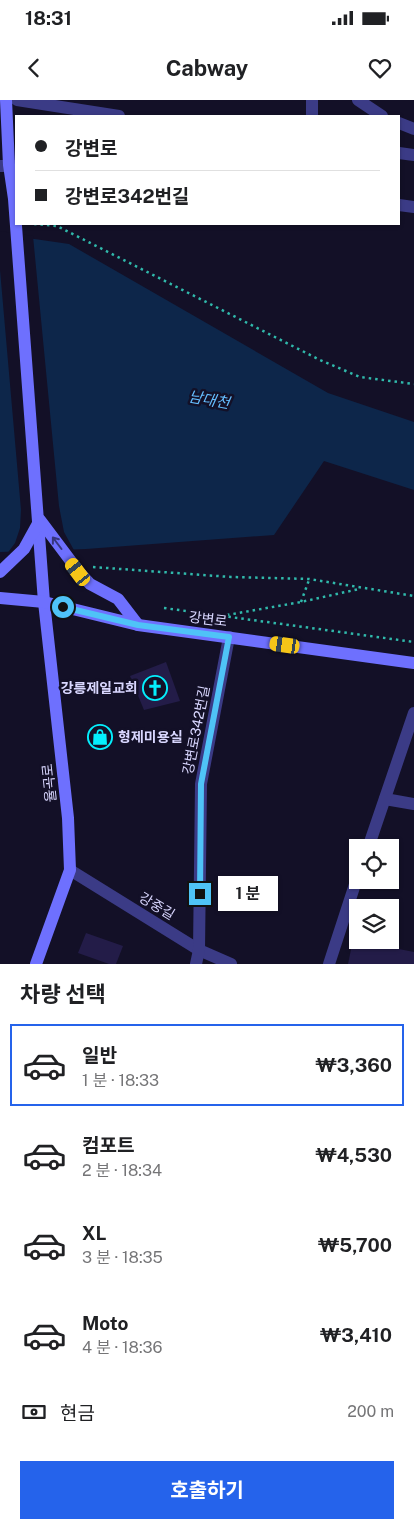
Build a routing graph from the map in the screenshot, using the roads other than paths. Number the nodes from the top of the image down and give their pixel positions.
1 (6, 100) edge
2 (17, 100) edge
3 (312, 100) edge
4 (358, 100) edge
5 (113, 115) edge
6 (312, 115) edge
7 (380, 115) edge
8 (400, 123) edge
9 (414, 129) edge
10 (400, 153) edge
11 (414, 155) edge
12 (8, 166) edge
13 (400, 205) edge
14 (414, 207) edge
15 (15, 211) edge
16 (16, 225) edge
17 (40, 520) junction
18 (0, 572) edge
19 (0, 598) edge
20 (44, 598) junction
21 (138, 625) junction
22 (229, 637) junction
23 (414, 663) edge
24 (414, 713) edge
25 (385, 799) junction
26 (414, 804) edge
27 (371, 839) edge
28 (70, 870) junction
29 (353, 889) edge
30 (199, 950) junction
31 (36, 964) edge
32 (196, 964) edge
33 (231, 964) edge
34 (329, 964) edge

1 - 12 street
2 - 5 street
3 - 6 street
4 - 7 street
8 - 9 street
10 - 11 street
12 - 15 street, 율곡로
13 - 14 street
16 - 17 street, 율곡로
17 - 18 street
17 - 20 street, 율곡로
21 -> 17 street
19 - 20 street, 강변로
20 - 21 street, 강변로
20 - 28 street, 율곡로
21 - 22 street, 강변로
22 - 23 street, 강변로
22 - 30 street, 강변로342번길
24 - 25 street
25 - 26 street
25 - 27 street
28 - 30 street, 강중길
28 - 31 street, 율곡로
29 - 34 street
30 - 32 street, 강변로342번길
30 - 33 street, 강중길

